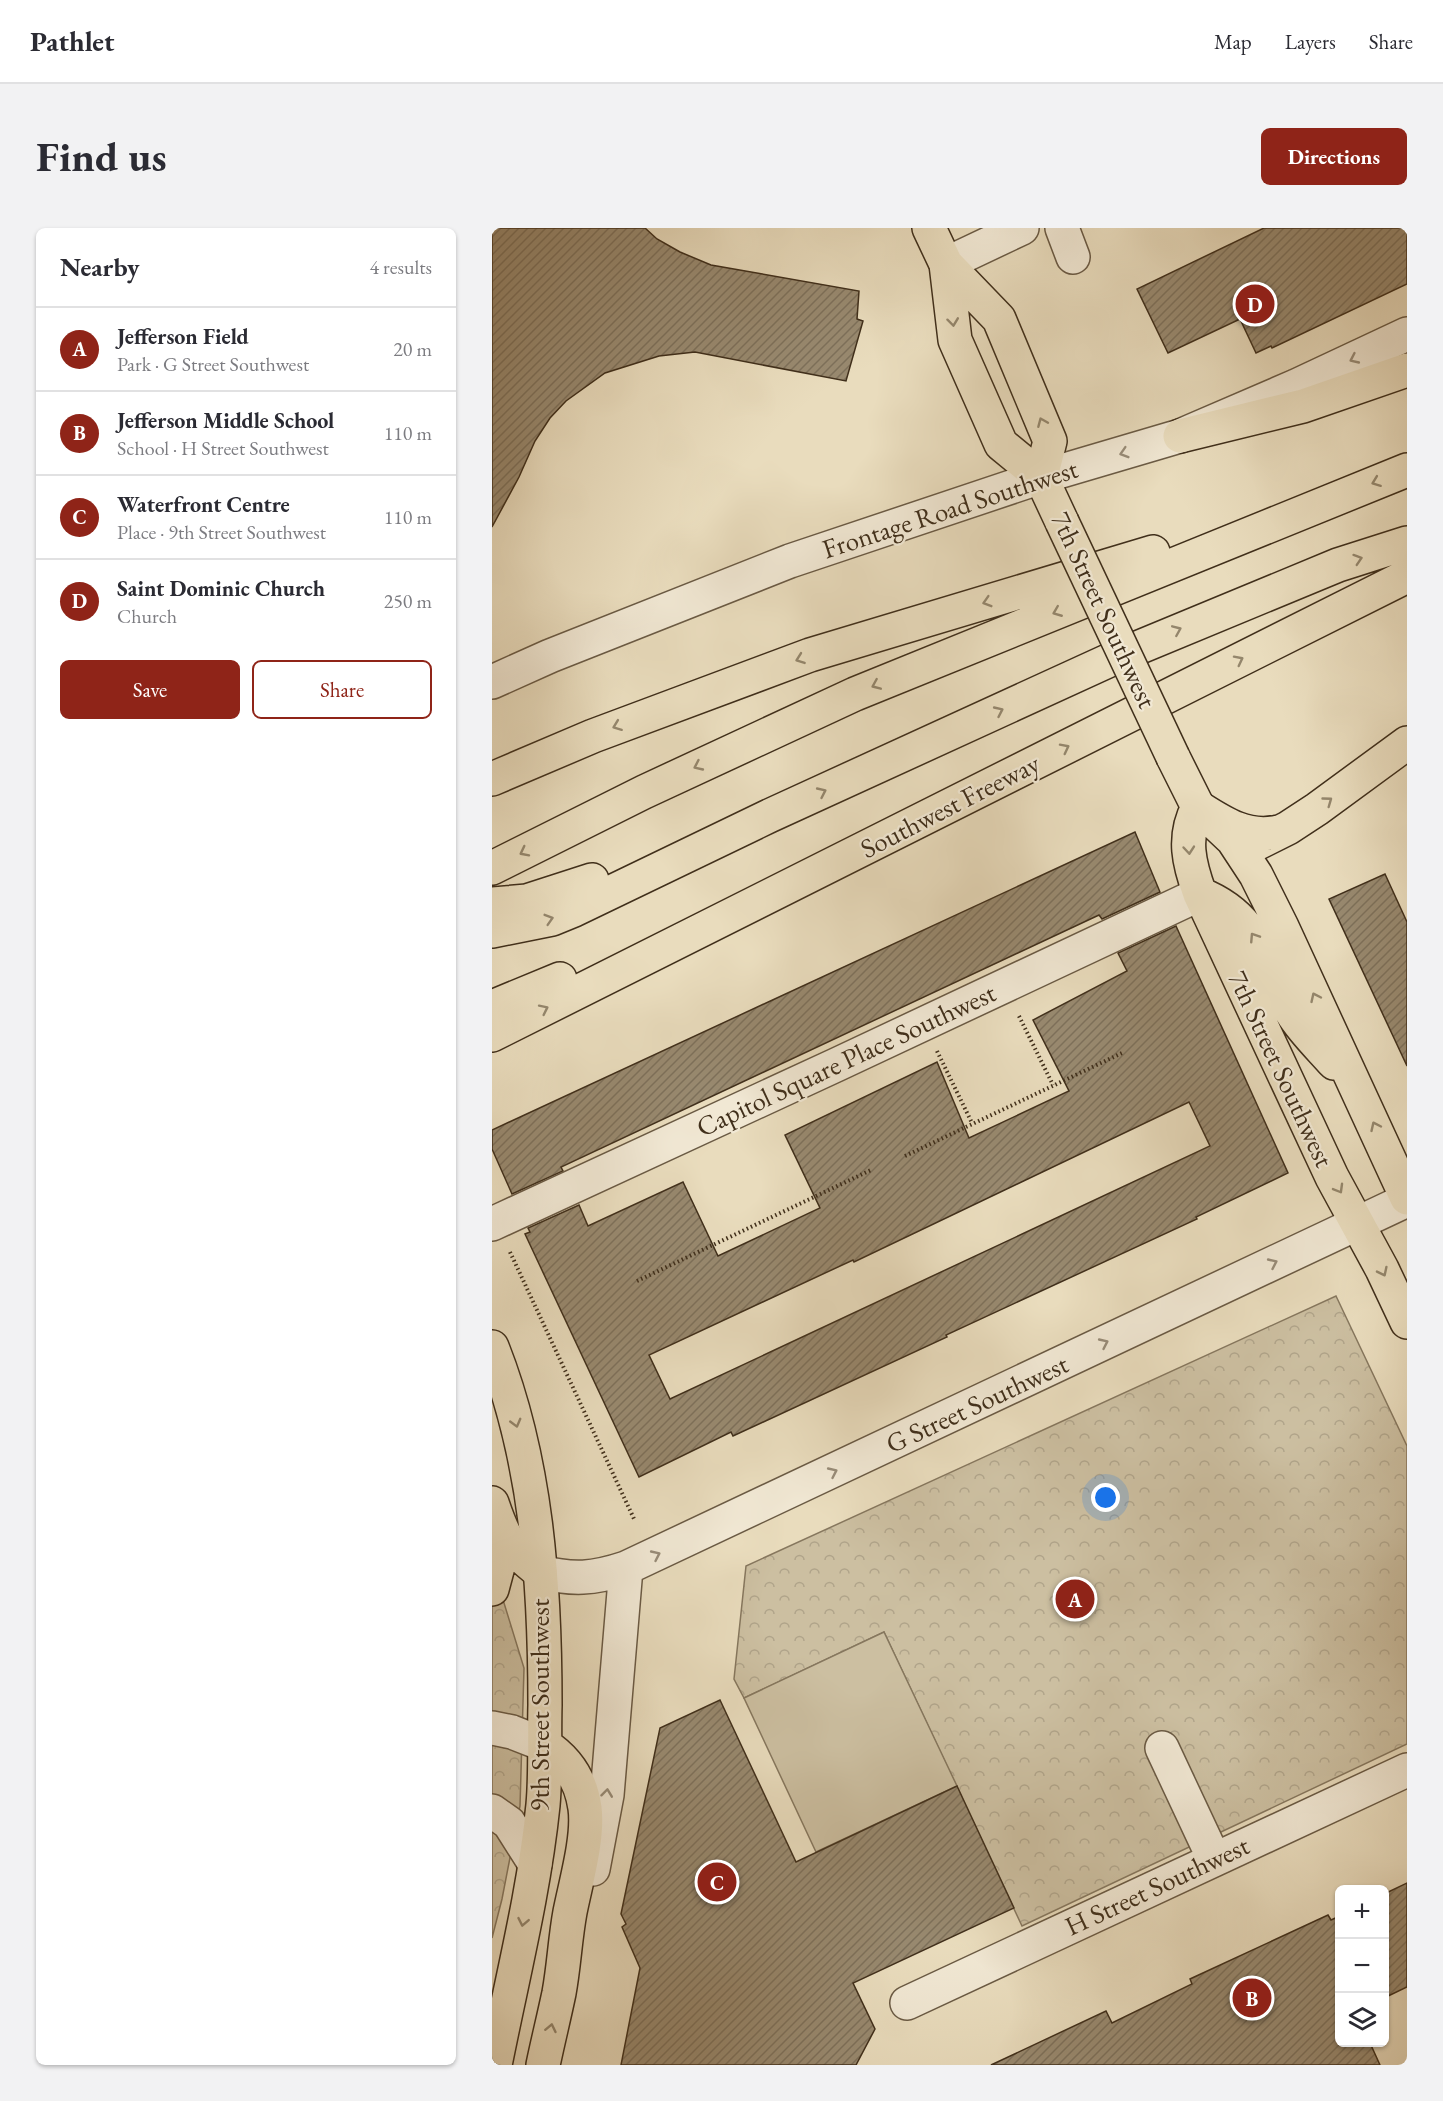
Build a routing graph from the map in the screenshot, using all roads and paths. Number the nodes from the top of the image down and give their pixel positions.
1 (929, 228) edge
2 (1022, 228) edge
3 (946, 264) junction
4 (1407, 334) edge
5 (1407, 370) edge
6 (1180, 436) junction
7 (1407, 470) edge
8 (1041, 477) junction
9 (1344, 495) junction
10 (1407, 543) edge
11 (1407, 576) edge
12 (492, 682) edge
13 (1407, 743) edge
14 (492, 779) edge
15 (1198, 807) junction
16 (1278, 832) junction
17 (1242, 851) junction
18 (492, 868) edge
19 (825, 869) junction
20 (1200, 894) junction
21 (496, 913) edge
22 (492, 1007) edge
23 (1018, 1013) dead end
24 (492, 1035) edge
25 (937, 1050) dead end
26 (1122, 1053) dead end
27 (1053, 1085) junction
28 (1357, 1089) junction
29 (972, 1123) junction
30 (905, 1156) dead end
31 (871, 1170) dead end
32 (1407, 1199) edge
33 (1358, 1223) junction
34 (500, 1236) edge
35 (637, 1281) dead end
36 (1407, 1322) edge
37 (492, 1347) edge
38 (497, 1517) edge
39 (635, 1521) dead end
40 (626, 1568) junction
41 (540, 1572) junction
42 (492, 1589) edge
43 (492, 1728) edge
44 (545, 1744) junction
45 (1162, 1748) dead end
46 (1407, 1770) edge
47 (492, 1811) edge
48 (1214, 1859) junction
49 (535, 1864) junction
50 (559, 1992) junction
51 (907, 2003) dead end
52 (495, 2065) edge
53 (543, 2065) edge

1 - 3 main road, 7th Street Southwest
2 - 3 street
3 -> 8 main road, 7th Street Southwest
8 -> 3 main road, 7th Street Southwest
4 -> 6 street, Frontage Road Southwest
5 - 6 main road
6 -> 8 street, Frontage Road Southwest
7 -> 9 main road
8 - 12 street, Frontage Road Southwest
8 - 15 main road, 7th Street Southwest, bridge
9 -> 14 main road
9 -> 18 main road
21 -> 10 main road
19 -> 11 main road, Southwest Freeway
16 -> 13 main road
15 - 16 main road
15 - 17 main road, 7th Street Southwest
15 -> 20 main road, 7th Street Southwest
16 - 17 main road
28 -> 17 main road, 7th Street Southwest
19 - 22 main road
24 -> 19 main road, Southwest Freeway
28 -> 20 main road
20 -> 33 main road, 7th Street Southwest
20 - 34 street, Capitol Square Place Southwest
23 - 27 path
25 - 29 path
26 - 27 path
27 - 29 path
32 -> 28 main road, 7th Street Southwest
29 - 30 path
31 - 35 path
32 - 33 street, G Street Southwest
33 -> 36 main road, 7th Street Southwest
40 -> 33 street, G Street Southwest
34 - 39 path
37 -> 41 main road, 9th Street Southwest
38 - 41 main road
38 - 42 main road
40 - 41 street, G Street Southwest
50 -> 40 street
41 - 44 main road, 9th Street Southwest
43 - 44 street
44 - 49 main road, 9th Street Southwest
44 - 50 main road
45 - 48 street
46 - 48 street, H Street Southwest
47 - 49 street
48 - 51 street, H Street Southwest
49 -> 52 main road, 9th Street Southwest
53 -> 50 main road

